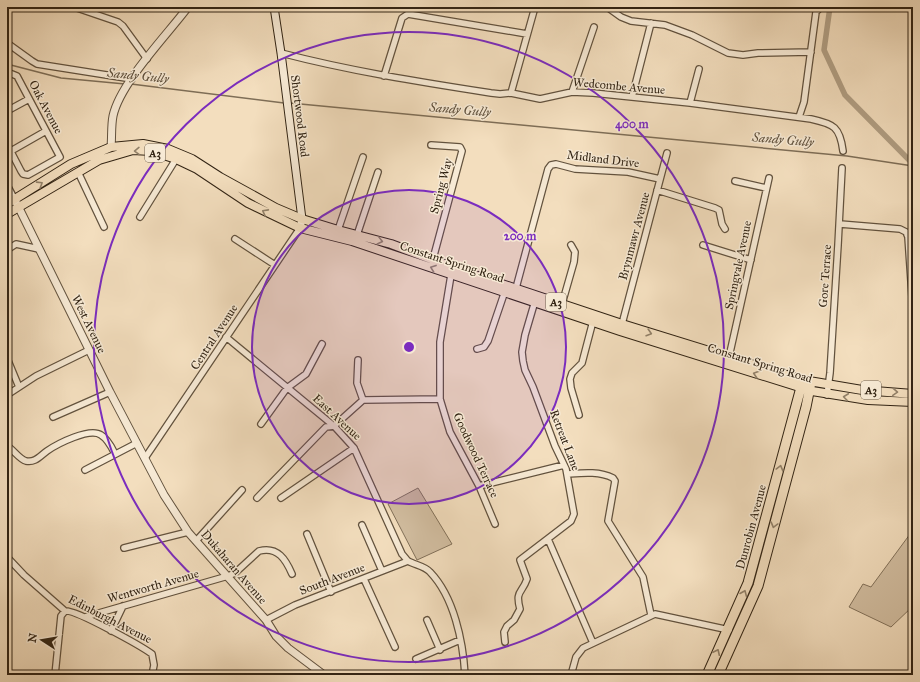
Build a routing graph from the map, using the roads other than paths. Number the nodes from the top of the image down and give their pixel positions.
1 (74, 7) edge
2 (188, 7) edge
3 (274, 7) edge
4 (535, 7) edge
5 (607, 7) edge
6 (821, 7) edge
7 (651, 23) junction
8 (594, 27) dead end
9 (527, 34) junction
10 (7, 43) edge
11 (811, 52) junction
12 (281, 53) junction
13 (147, 59) junction
14 (699, 69) dead end
15 (7, 72) edge
16 (384, 76) junction
17 (131, 80) junction
18 (572, 92) junction
19 (511, 93) junction
20 (632, 97) junction
21 (29, 99) junction
22 (690, 103) junction
23 (7, 111) edge
24 (798, 117) junction
25 (46, 131) junction
26 (7, 145) edge
27 (431, 145) dead end
28 (111, 146) junction
29 (10, 151) junction
30 (843, 151) dead end
31 (667, 153) dead end
32 (363, 156) dead end
33 (176, 159) junction
34 (842, 168) dead end
35 (78, 172) junction
36 (378, 172) dead end
37 (769, 178) dead end
38 (660, 179) junction
39 (735, 181) dead end
40 (7, 185) edge
41 (766, 188) junction
42 (657, 190) junction
43 (15, 200) junction
44 (7, 204) edge
45 (19, 208) junction
46 (7, 214) edge
47 (140, 218) dead end
48 (302, 219) junction
49 (840, 224) junction
50 (104, 227) dead end
51 (300, 228) junction
52 (725, 229) dead end
53 (338, 230) junction
54 (357, 235) junction
55 (235, 239) dead end
56 (571, 245) dead end
57 (703, 245) dead end
58 (39, 249) junction
59 (7, 250) edge
60 (433, 259) junction
61 (751, 260) junction
62 (275, 264) junction
63 (451, 274) junction
64 (912, 282) edge
65 (516, 288) junction
66 (505, 291) junction
67 (535, 301) junction
68 (562, 304) junction
69 (913, 311) edge
70 (593, 321) junction
71 (622, 324) junction
72 (226, 337) junction
73 (322, 344) dead end
74 (478, 349) dead end
75 (89, 350) junction
76 (729, 357) junction
77 (7, 358) edge
78 (358, 360) dead end
79 (806, 385) junction
80 (828, 385) junction
81 (19, 387) junction
82 (287, 388) junction
83 (110, 392) junction
84 (827, 394) junction
85 (913, 394) edge
86 (7, 395) edge
87 (363, 400) junction
88 (440, 400) junction
89 (913, 402) edge
90 (579, 415) dead end
91 (53, 417) dead end
92 (261, 424) dead end
93 (334, 426) junction
94 (137, 443) junction
95 (7, 446) edge
96 (354, 448) junction
97 (116, 454) junction
98 (145, 458) junction
99 (564, 465) junction
100 (85, 470) dead end
101 (567, 474) junction
102 (479, 486) junction
103 (242, 490) dead end
104 (257, 498) dead end
105 (281, 498) dead end
106 (495, 524) dead end
107 (362, 525) dead end
108 (188, 532) junction
109 (307, 534) dead end
110 (548, 538) junction
111 (196, 541) junction
112 (124, 548) dead end
113 (7, 557) edge
114 (408, 560) junction
115 (382, 571) junction
116 (292, 574) dead end
117 (228, 576) junction
118 (364, 579) junction
119 (331, 592) junction
120 (123, 606) junction
121 (65, 610) junction
122 (651, 615) junction
123 (85, 617) junction
124 (266, 620) junction
125 (427, 620) dead end
126 (728, 629) junction
127 (111, 631) junction
128 (736, 634) junction
129 (460, 640) junction
130 (505, 642) dead end
131 (593, 643) junction
132 (395, 647) dead end
133 (440, 650) junction
134 (416, 659) dead end
135 (55, 675) edge
136 (152, 675) edge
137 (324, 675) edge
138 (465, 675) edge
139 (571, 675) edge
140 (707, 675) edge
141 (718, 675) edge

1 - 13 street
2 - 13 street
3 - 12 street, Shortwood Road
4 - 9 street
5 - 7 street
6 - 11 street
7 - 11 street
7 - 20 street
8 - 18 street
9 - 16 street
9 - 19 street
10 - 17 street
11 - 24 street
12 - 16 street, Wedcombe Avenue
12 - 48 street, Shortwood Road
13 - 17 street
14 - 22 street
15 - 21 street, Oak Avenue
16 - 19 street, Wedcombe Avenue
17 - 28 street
18 - 19 street, Wedcombe Avenue
18 - 20 street, Wedcombe Avenue
20 - 22 street, Wedcombe Avenue
21 - 23 street
21 - 25 street, Oak Avenue
22 - 24 street, Wedcombe Avenue
24 - 30 street, Wedcombe Avenue
25 - 29 street
25 - 29 street, Oak Avenue
26 - 29 street
27 - 60 street, Spring Way
43 -> 28 main road, Constant Spring Road / A3
28 - 48 main road, Constant Spring Road / A3
31 - 38 street, Brynmawr Avenue
32 - 53 street
33 -> 35 main road, Constant Spring Road / A3
33 - 47 street
51 -> 33 main road, Constant Spring Road / A3
34 - 49 street, Gore Terrace
35 - 45 main road, Constant Spring Road / A3
35 - 50 street
36 - 54 street
37 - 41 street, Springvale Avenue
38 - 42 street, Brynmawr Avenue
38 - 65 street, Midland Drive
39 - 41 street
40 - 43 street
41 - 61 street, Springvale Avenue
42 - 52 street
42 - 71 street, Brynmawr Avenue
43 - 44 main road, Constant Spring Road / A3
43 - 45 street, West Avenue
45 - 46 main road, Constant Spring Road / A3
45 - 58 street, West Avenue
48 - 51 street, Shortwood Road
48 - 53 main road, Constant Spring Road / A3
49 - 64 street
49 - 80 street, Gore Terrace
51 - 62 street, Central Avenue
63 -> 51 main road, Constant Spring Road / A3
53 - 54 main road, Constant Spring Road / A3
54 -> 60 main road, Constant Spring Road / A3
55 - 62 street
56 - 68 street
57 - 61 street
58 - 59 street
58 - 75 street, West Avenue
60 - 65 main road, Constant Spring Road / A3
61 - 76 street, Springvale Avenue
62 - 72 street, Central Avenue
63 - 66 main road, Constant Spring Road / A3
63 - 88 street, Goodwood Terrace
64 - 69 street
65 - 68 main road, Constant Spring Road / A3
66 - 67 main road, Constant Spring Road / A3
66 - 74 street
67 - 70 main road, Constant Spring Road / A3
67 - 99 street, Retreat Lane
68 - 71 main road, Constant Spring Road / A3
79 -> 70 main road, Constant Spring Road / A3
70 - 90 street
71 -> 76 main road, Constant Spring Road / A3
72 - 82 street, East Avenue
72 - 98 street, Central Avenue
73 - 82 street
75 - 81 street
75 - 83 street, West Avenue
76 - 79 main road, Constant Spring Road / A3
77 - 81 street
78 - 87 street
79 - 80 main road, Constant Spring Road / A3
79 - 84 main road, Constant Spring Road / A3
126 -> 79 highway, Dunrobin Avenue
79 -> 128 highway, Dunrobin Avenue
80 - 84 street, Gore Terrace
80 -> 85 main road, Constant Spring Road / A3
81 - 86 street
82 - 92 street
82 - 93 street, East Avenue
83 - 91 street
83 - 94 street, West Avenue
89 -> 84 main road, Constant Spring Road / A3
87 - 88 street
87 - 93 street
88 - 102 street, Goodwood Terrace
93 - 96 street, East Avenue
93 - 104 street
94 - 97 street
94 - 98 street, West Avenue
95 - 97 street
96 - 105 street
96 - 114 street, East Avenue
97 - 100 street
98 - 108 street, Dukaharan Avenue
99 - 101 street, Retreat Lane
99 - 102 street
101 - 110 street, Retreat Lane
101 - 122 street
102 - 106 street, Goodwood Terrace
103 - 111 street
107 - 115 street
108 - 111 street, Dukaharan Avenue
108 - 112 street
109 - 119 street
110 - 130 street, Retreat Lane
110 - 131 street
111 - 117 street, Dukaharan Avenue
113 - 121 street, Edinburgh Avenue
114 - 115 street, South Avenue
114 - 129 street
115 - 118 street, South Avenue
116 - 117 street, Wentworth Avenue
117 - 120 street, Wentworth Avenue
117 - 124 street, Dukaharan Avenue
118 - 119 street, South Avenue
118 - 132 street
119 - 124 street, South Avenue
120 - 123 street, Wentworth Avenue
120 - 127 street
121 - 123 street, Edinburgh Avenue
121 - 135 street
122 - 126 street
122 - 131 street
123 - 127 street, Edinburgh Avenue
124 - 137 street, Dukaharan Avenue
125 - 133 street
126 - 128 street
140 -> 126 highway, Dunrobin Avenue
127 - 136 street, Edinburgh Avenue
128 - 141 highway, Dunrobin Avenue
129 - 133 street
129 - 138 street
131 - 139 street
133 - 134 street

